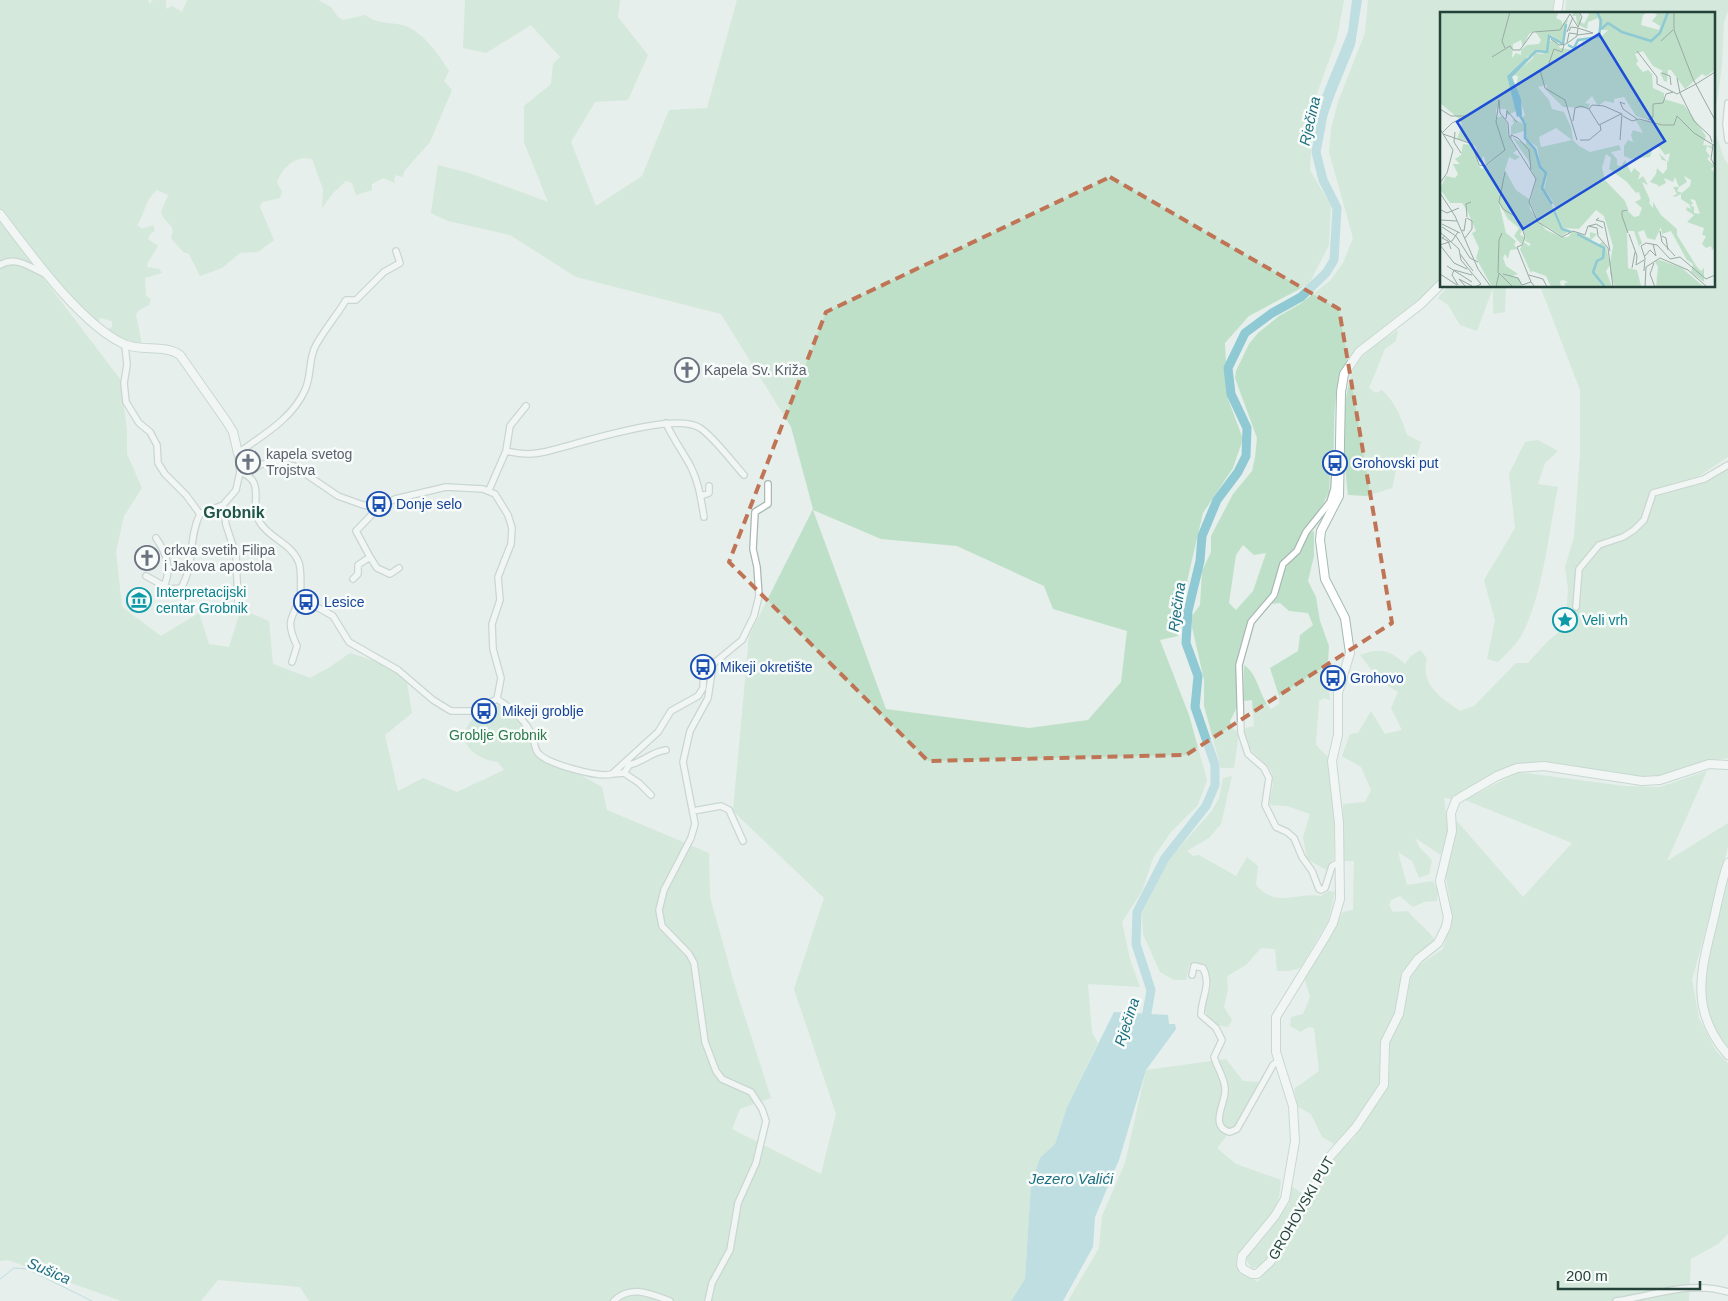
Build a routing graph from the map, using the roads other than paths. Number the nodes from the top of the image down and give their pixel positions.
1 (1728, 103) edge
2 (1728, 140) edge
3 (0, 214) edge
4 (396, 251) dead end
5 (0, 265) edge
6 (49, 276) junction
7 (1440, 285) edge
8 (125, 345) junction
9 (526, 406) dead end
10 (666, 423) junction
11 (506, 451) junction
12 (238, 453) junction
13 (1728, 465) edge
14 (1340, 469) junction
15 (240, 472) junction
16 (248, 475) junction
17 (744, 475) dead end
18 (768, 484) dead end
19 (709, 486) dead end
20 (489, 490) junction
21 (701, 496) junction
22 (223, 505) junction
23 (379, 507) junction
24 (200, 514) junction
25 (704, 517) dead end
26 (156, 538) dead end
27 (370, 557) junction
28 (399, 568) dead end
29 (146, 576) dead end
30 (353, 579) dead end
31 (164, 586) junction
32 (301, 598) junction
33 (238, 603) dead end
34 (1576, 607) dead end
35 (292, 662) dead end
36 (712, 664) junction
37 (497, 700) junction
38 (638, 749) junction
39 (666, 750) dead end
40 (629, 765) junction
41 (1728, 765) edge
42 (624, 773) junction
43 (612, 774) junction
44 (651, 795) dead end
45 (693, 811) junction
46 (743, 841) dead end
47 (1340, 862) junction
48 (1728, 863) edge
49 (1192, 975) dead end
50 (1728, 1055) edge
51 (1278, 1061) junction
52 (1728, 1292) edge
53 (614, 1301) edge
54 (670, 1301) edge
55 (708, 1301) edge
56 (1616, 1301) edge

1 - 2 street
3 - 6 main road
4 - 12 street
5 - 6 street
6 - 8 main road
7 - 14 main road, GROHOVSKI PUT
8 - 12 main road
8 - 24 street
9 - 11 street
10 - 11 street
10 - 17 street
10 - 21 street
11 - 20 street
12 - 15 street
13 - 34 street
14 - 47 main road, GROHOVSKI PUT
14 - 47 street
15 - 16 street
15 - 22 street
16 - 23 street
16 - 32 street
18 - 36 street
19 - 21 street
20 - 23 street
20 - 37 street
21 - 25 street
22 - 24 street
22 - 33 street
23 - 27 street
24 - 31 street
26 - 31 street
27 - 28 street
27 - 30 street
29 - 31 street
32 - 35 street
32 - 37 street
36 - 38 street
36 - 45 street
37 - 43 street
38 - 40 street
38 - 43 street
39 - 40 street
40 - 42 street
41 - 51 main road, GROHOVSKI PUT
42 - 43 street
42 - 44 street
45 - 46 street
45 - 55 street
47 - 51 main road, GROHOVSKI PUT
48 - 50 main road
49 - 51 street
52 - 56 street
53 - 54 street

